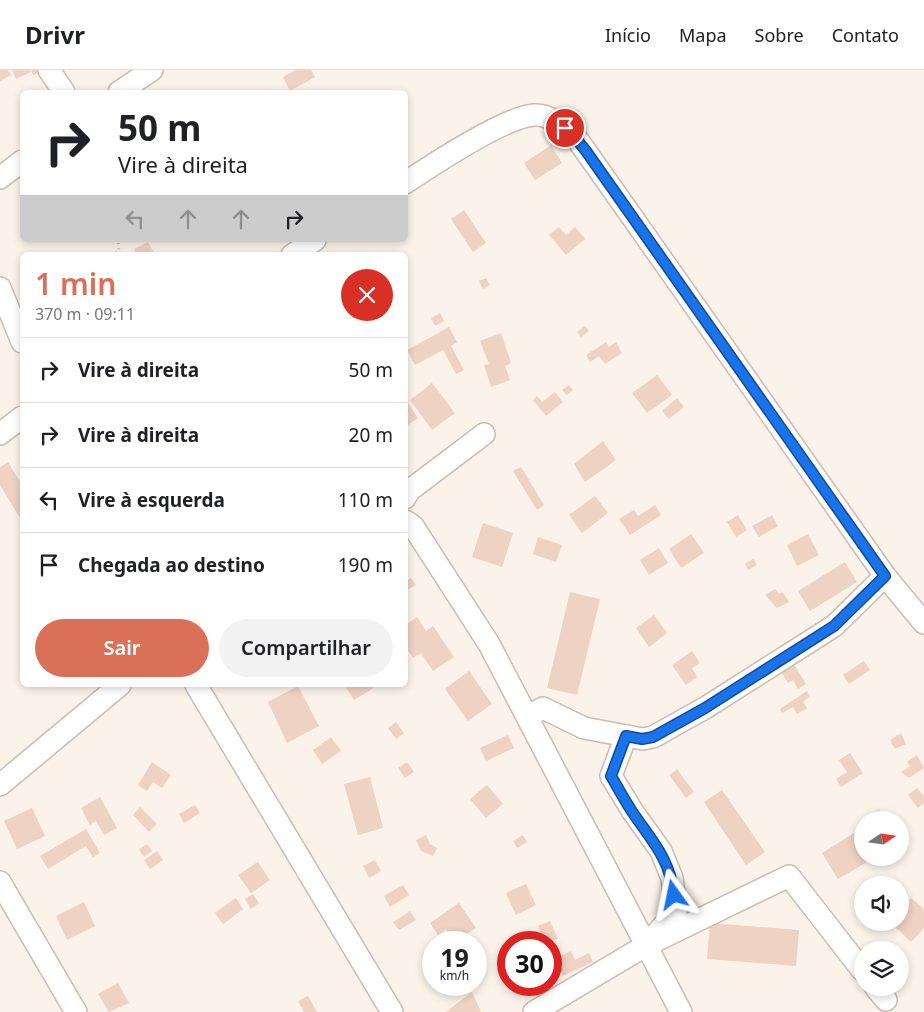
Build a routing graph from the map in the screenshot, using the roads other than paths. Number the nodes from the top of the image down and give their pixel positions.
1 (49, 70) edge
2 (152, 70) edge
3 (63, 90) edge
4 (122, 90) edge
5 (20, 163) edge
6 (0, 178) edge
7 (408, 181) edge
8 (312, 242) edge
9 (297, 252) edge
10 (0, 288) edge
11 (20, 337) edge
12 (20, 418) edge
13 (1, 431) edge
14 (484, 434) dead end
15 (408, 493) edge
16 (408, 523) edge
17 (885, 576) junction
18 (924, 622) edge
19 (118, 687) edge
20 (197, 687) edge
21 (528, 716) junction
22 (626, 736) junction
23 (0, 785) edge
24 (0, 882) edge
25 (645, 946) junction
26 (854, 960) edge
27 (76, 1012) edge
28 (392, 1012) edge
29 (534, 1012) edge
30 (681, 1012) edge

1 - 3 street
2 - 4 street
5 - 6 street
7 - 17 street
8 - 9 street
10 - 11 street
12 - 13 street
14 - 15 street
16 - 21 street
17 - 18 street
17 - 22 street
19 - 23 street
20 - 28 street
21 - 22 street
21 - 25 street
22 - 25 street
24 - 27 street
25 - 26 street
25 - 29 street
25 - 30 street

